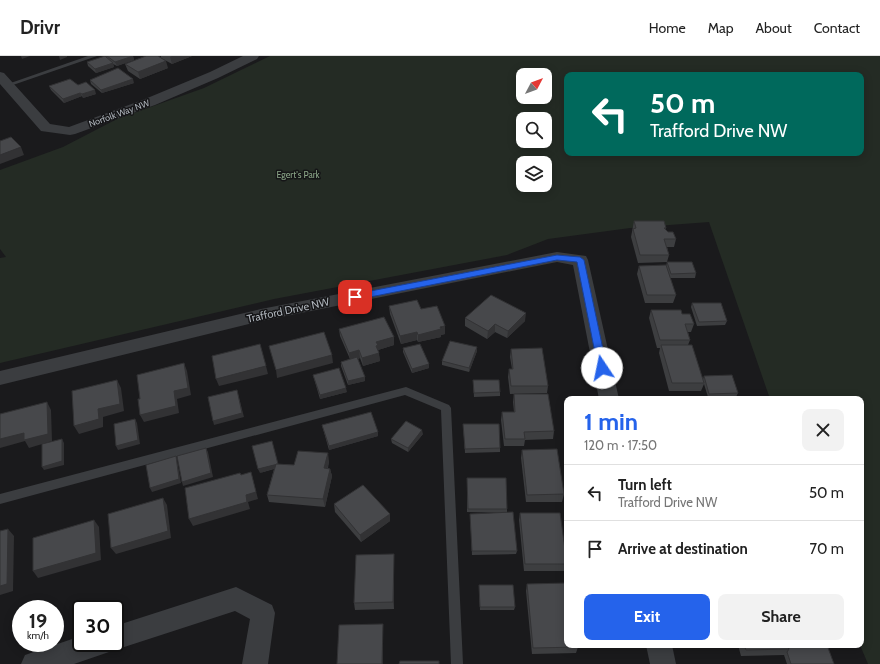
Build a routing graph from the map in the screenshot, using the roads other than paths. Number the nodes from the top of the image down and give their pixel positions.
1 (94, 56) edge
2 (253, 56) edge
3 (4, 81) edge
4 (0, 378) edge
5 (607, 396) edge
6 (0, 499) edge
7 (124, 635) edge
8 (659, 648) edge
9 (72, 652) edge
10 (34, 664) edge
11 (255, 664) edge
12 (457, 664) edge
13 (662, 664) edge

1 - 3 lane
2 - 3 street, Norfolk Way NW
4 - 5 street, Trafford Drive NW
6 - 12 lane
7 - 11 street
8 - 13 street
9 - 10 street

